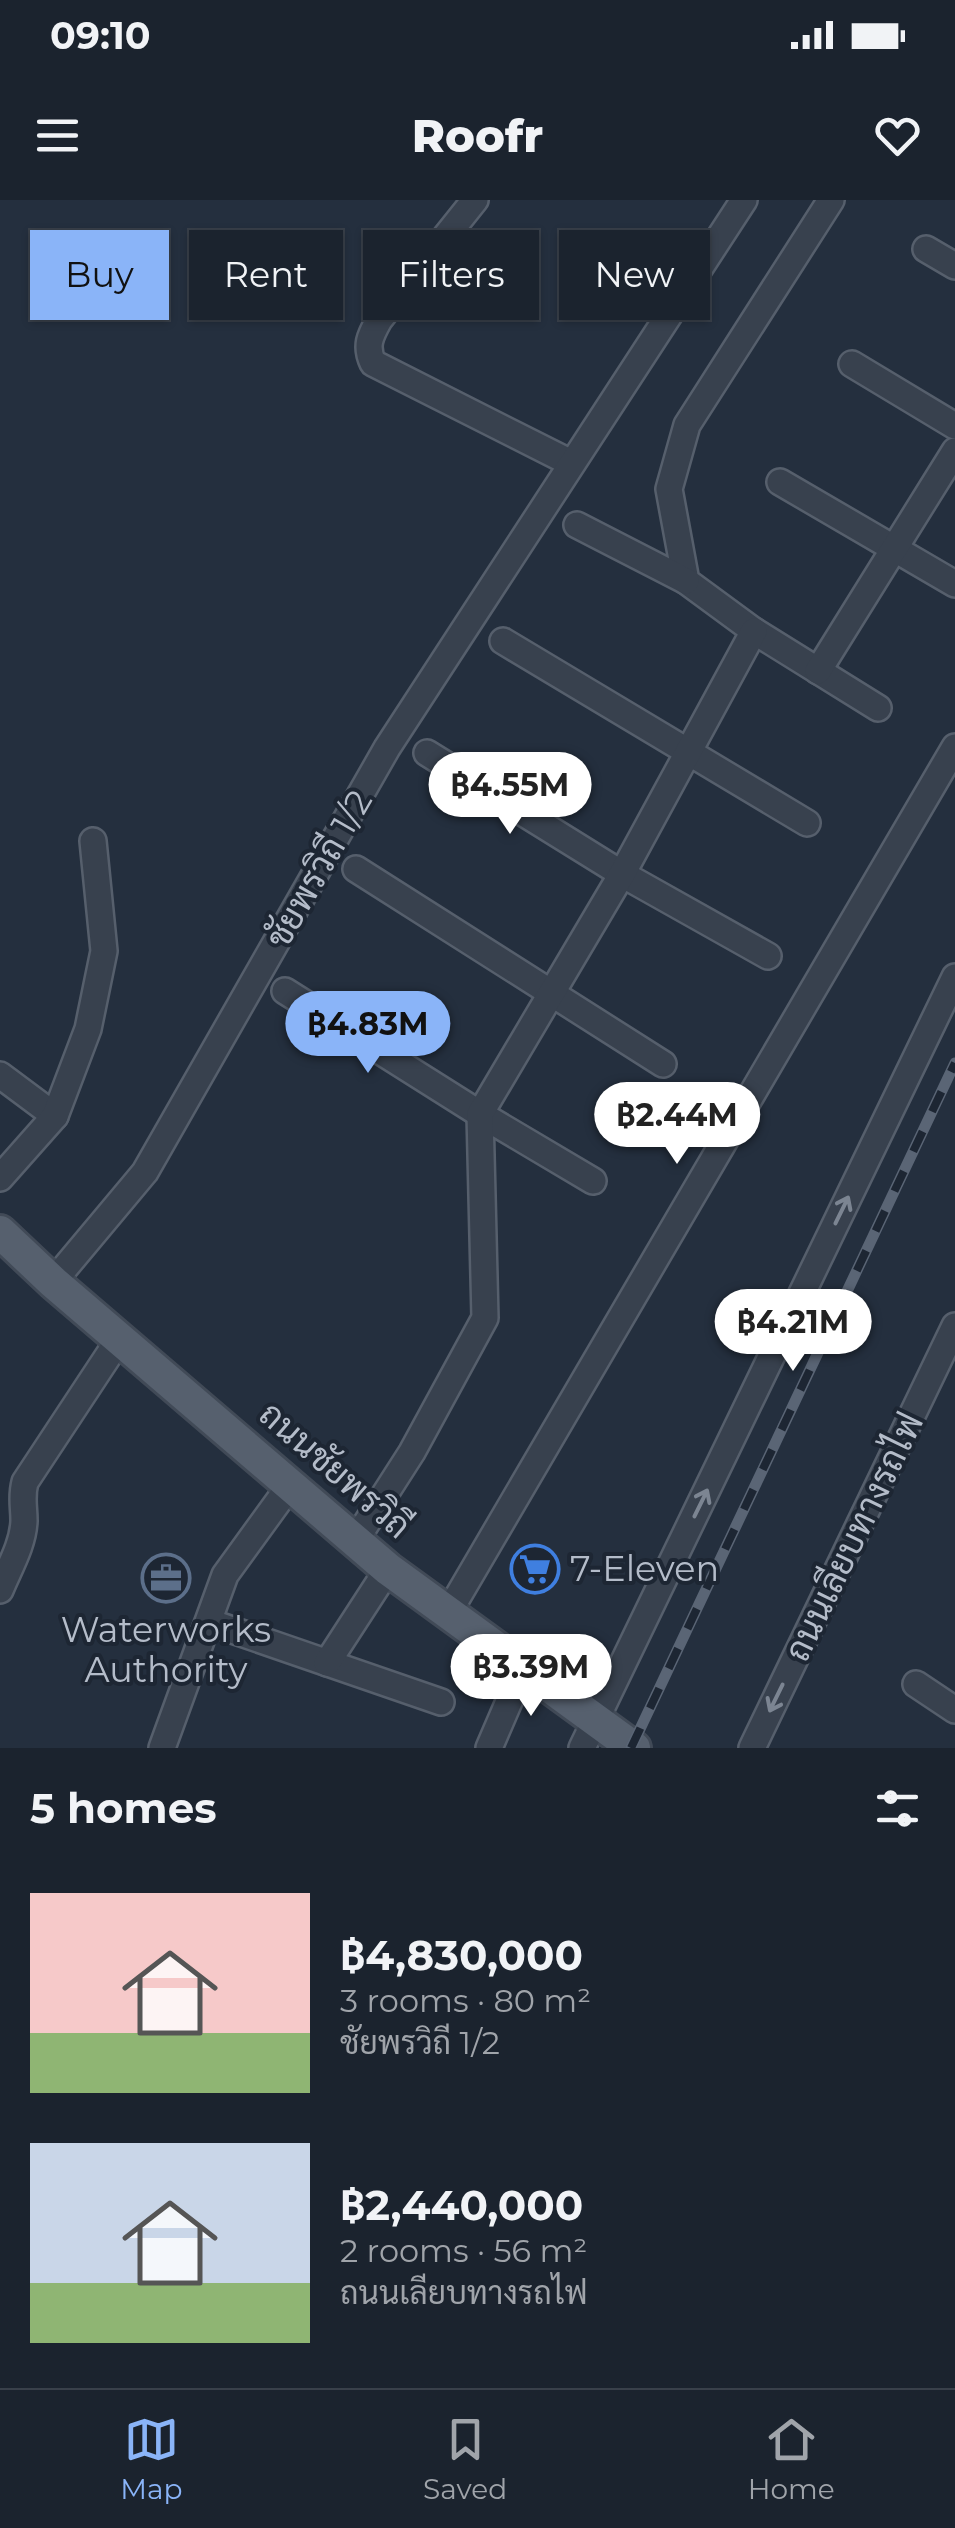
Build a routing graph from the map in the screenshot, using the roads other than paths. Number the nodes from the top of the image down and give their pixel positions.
1 (475, 200) edge
2 (744, 200) edge
3 (831, 200) edge
4 (926, 249) dead end
5 (955, 266) edge
6 (852, 364) dead end
7 (955, 426) edge
8 (955, 451) edge
9 (571, 463) junction
10 (780, 482) dead end
11 (577, 525) dead end
12 (894, 546) junction
13 (686, 582) junction
14 (955, 584) edge
15 (754, 631) junction
16 (504, 642) dead end
17 (818, 671) junction
18 (878, 708) dead end
19 (955, 747) edge
20 (427, 753) dead end
21 (688, 753) junction
22 (807, 823) dead end
23 (93, 841) dead end
24 (356, 869) dead end
25 (622, 874) junction
26 (768, 956) dead end
27 (955, 977) edge
28 (285, 991) dead end
29 (550, 992) junction
30 (663, 1064) dead end
31 (0, 1075) edge
32 (480, 1114) junction
33 (55, 1116) junction
34 (0, 1178) edge
35 (593, 1180) dead end
36 (0, 1232) edge
37 (53, 1282) junction
38 (955, 1326) edge
39 (120, 1338) junction
40 (291, 1484) junction
41 (355, 1541) junction
42 (388, 1569) junction
43 (0, 1590) edge
44 (447, 1615) junction
45 (209, 1622) junction
46 (327, 1663) junction
47 (523, 1669) junction
48 (916, 1684) dead end
49 (441, 1702) dead end
50 (955, 1710) edge
51 (589, 1734) edge
52 (162, 1748) edge
53 (489, 1748) edge
54 (634, 1748) edge
55 (752, 1748) edge

1 - 9 street
2 - 9 street, ชัยพรวิถี 1/2
3 - 13 street
4 - 5 street
6 - 7 street
8 - 12 street
9 - 37 street, ชัยพรวิถี 1/2
10 - 12 street
11 - 13 street
12 - 14 street
12 - 17 street
13 - 15 street
15 - 17 street
15 - 21 street
16 - 21 street
17 - 18 street
19 - 44 street
20 - 25 street
21 - 22 street
21 - 25 street
23 - 33 street
24 - 29 street
25 - 26 street
25 - 29 street
51 -> 27 street
28 - 32 street
29 - 30 street
29 - 32 street
31 - 33 street
32 - 35 street
32 - 41 street
33 - 34 street
36 - 37 main road, ถนนชัยพรวิถี
37 - 39 main road, ถนนชัยพรวิถี
38 -> 55 street, ถนนเลียบทางรถไฟ
39 - 40 main road, ถนนชัยพรวิถี
39 - 43 street
40 - 41 main road, ถนนชัยพรวิถี
40 - 45 street
41 - 42 main road, ถนนชัยพรวิถี
42 - 44 main road, ถนนชัยพรวิถี
42 - 46 street
44 - 47 main road, ถนนชัยพรวิถี
45 - 46 street
45 - 52 street
46 - 49 street
47 - 51 main road, ถนนชัยพรวิถี
47 - 53 street
48 - 50 street
51 - 54 main road, ถนนชัยพรวิถี

